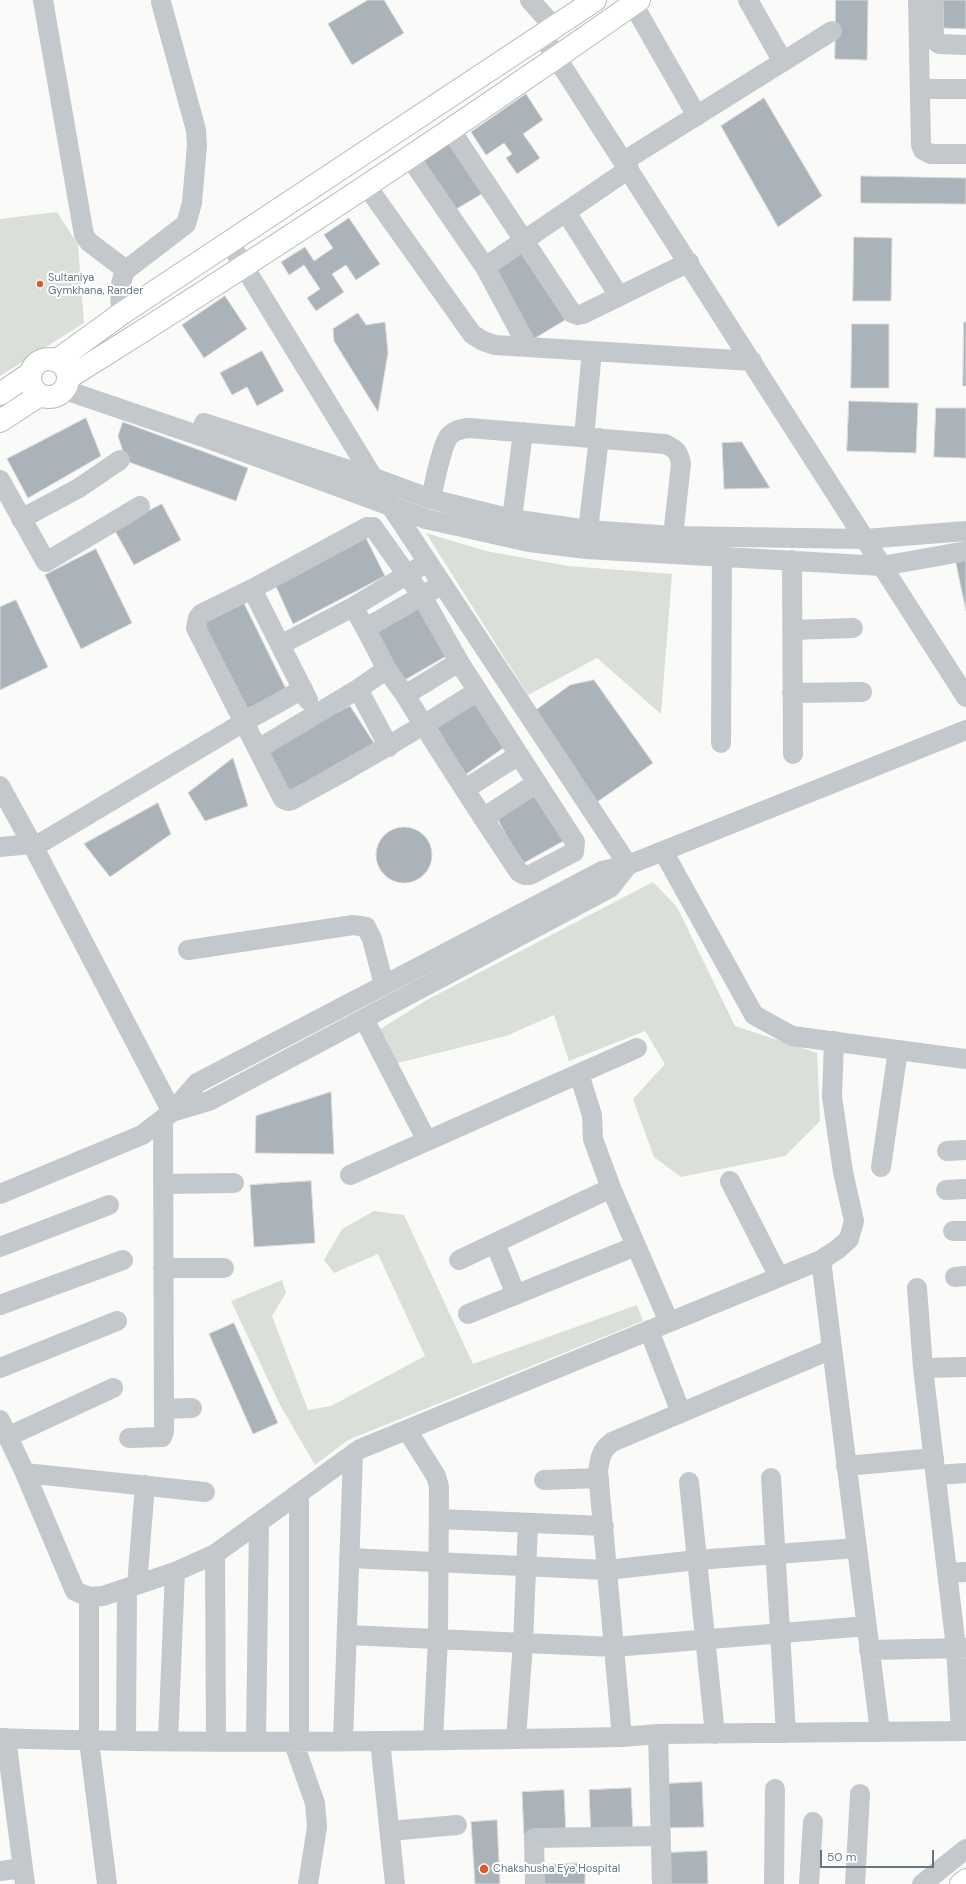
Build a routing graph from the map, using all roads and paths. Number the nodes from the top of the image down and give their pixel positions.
1 (43, 0) edge
2 (530, 0) edge
3 (595, 0) edge
4 (748, 0) edge
5 (918, 0) edge
6 (933, 0) edge
7 (161, 2) dead end
8 (636, 2) edge
9 (548, 31) junction
10 (832, 31) dead end
11 (966, 45) edge
12 (558, 57) junction
13 (783, 62) junction
14 (920, 89) junction
15 (966, 89) edge
16 (697, 116) junction
17 (450, 129) junction
18 (966, 154) edge
19 (409, 156) junction
20 (627, 165) junction
21 (366, 185) junction
22 (566, 212) junction
23 (523, 241) junction
24 (229, 242) junction
25 (689, 262) junction
26 (245, 266) junction
27 (485, 267) junction
28 (126, 270) junction
29 (619, 296) junction
30 (120, 314) junction
31 (528, 347) junction
32 (592, 351) junction
33 (752, 361) junction
34 (31, 373) junction
35 (64, 378) junction
36 (0, 394) edge
37 (40, 395) junction
38 (0, 421) edge
39 (523, 432) junction
40 (591, 438) junction
41 (120, 460) dead end
42 (374, 478) junction
43 (0, 480) edge
44 (431, 499) junction
45 (390, 505) junction
46 (140, 506) dead end
47 (21, 519) junction
48 (512, 519) junction
49 (588, 530) junction
50 (966, 531) edge
51 (673, 536) junction
52 (865, 539) junction
53 (966, 551) edge
54 (722, 556) junction
55 (792, 560) junction
56 (428, 561) junction
57 (882, 566) junction
58 (407, 575) junction
59 (444, 584) junction
60 (252, 589) junction
61 (422, 596) junction
62 (353, 607) junction
63 (366, 628) junction
64 (853, 628) dead end
65 (792, 630) junction
66 (280, 644) junction
67 (459, 662) junction
68 (387, 669) junction
69 (303, 689) junction
70 (358, 689) junction
71 (478, 691) junction
72 (862, 692) dead end
73 (792, 693) junction
74 (405, 695) junction
75 (966, 697) edge
76 (315, 715) junction
77 (244, 722) junction
78 (424, 726) junction
79 (966, 730) edge
80 (721, 743) dead end
81 (389, 747) junction
82 (258, 750) junction
83 (793, 754) dead end
84 (519, 755) junction
85 (537, 783) junction
86 (0, 786) edge
87 (465, 789) junction
88 (483, 818) junction
89 (33, 846) junction
90 (0, 847) edge
91 (663, 851) junction
92 (628, 865) junction
93 (188, 950) dead end
94 (384, 984) junction
95 (364, 1019) junction
96 (834, 1041) junction
97 (637, 1048) dead end
98 (898, 1050) junction
99 (966, 1059) edge
100 (579, 1074) junction
101 (168, 1116) junction
102 (427, 1141) junction
103 (881, 1167) dead end
104 (350, 1175) dead end
105 (730, 1181) dead end
106 (234, 1183) dead end
107 (164, 1184) junction
108 (612, 1188) junction
109 (966, 1189) edge
110 (946, 1190) dead end
111 (0, 1194) edge
112 (109, 1205) dead end
113 (495, 1243) junction
114 (636, 1246) junction
115 (0, 1248) edge
116 (123, 1260) dead end
117 (459, 1260) dead end
118 (820, 1260) junction
119 (162, 1268) junction
120 (224, 1268) dead end
121 (779, 1277) junction
122 (917, 1288) dead end
123 (516, 1295) junction
124 (0, 1305) edge
125 (468, 1314) dead end
126 (117, 1321) dead end
127 (669, 1322) junction
128 (649, 1330) junction
129 (832, 1349) junction
130 (966, 1367) edge
131 (0, 1368) edge
132 (923, 1368) junction
133 (113, 1388) dead end
134 (192, 1408) dead end
135 (164, 1409) junction
136 (681, 1413) junction
137 (4, 1428) edge
138 (406, 1430) junction
139 (129, 1438) dead end
140 (353, 1454) junction
141 (846, 1466) junction
142 (935, 1466) junction
143 (26, 1473) junction
144 (966, 1473) edge
145 (599, 1478) junction
146 (771, 1478) dead end
147 (544, 1480) dead end
148 (690, 1482) dead end
149 (145, 1485) junction
150 (205, 1492) dead end
151 (299, 1493) junction
152 (439, 1519) junction
153 (259, 1522) junction
154 (528, 1523) junction
155 (604, 1526) junction
156 (857, 1548) junction
157 (215, 1554) junction
158 (776, 1555) junction
159 (349, 1558) junction
160 (697, 1560) junction
161 (439, 1562) junction
162 (526, 1566) junction
163 (607, 1570) junction
164 (175, 1572) junction
165 (957, 1572) edge
166 (132, 1586) junction
167 (89, 1597) junction
168 (866, 1626) junction
169 (780, 1633) junction
170 (347, 1634) junction
171 (705, 1638) junction
172 (438, 1639) junction
173 (523, 1642) junction
174 (614, 1647) junction
175 (961, 1648) edge
176 (869, 1650) junction
177 (963, 1731) edge
178 (880, 1732) junction
179 (786, 1733) junction
180 (658, 1734) junction
181 (714, 1734) junction
182 (622, 1737) junction
183 (3, 1738) edge
184 (516, 1739) junction
185 (89, 1740) junction
186 (433, 1740) junction
187 (126, 1741) junction
188 (168, 1741) junction
189 (216, 1741) junction
190 (256, 1741) junction
191 (296, 1741) junction
192 (343, 1741) junction
193 (380, 1741) junction
194 (775, 1789) dead end
195 (6, 1793) edge
196 (860, 1794) dead end
197 (813, 1822) dead end
198 (457, 1825) dead end
199 (9, 1830) edge
200 (390, 1831) junction
201 (660, 1836) junction
202 (966, 1849) edge
203 (0, 1871) edge
204 (24, 1876) edge
205 (107, 1884) edge
206 (308, 1884) edge
207 (396, 1884) edge
208 (535, 1884) edge
209 (662, 1884) edge
210 (774, 1884) edge
211 (809, 1884) edge
212 (855, 1884) edge
213 (922, 1884) edge

1 - 28 street
2 - 9 street
3 - 9 main road
4 - 13 street
5 - 14 street
6 - 11 street
7 - 28 street
8 - 12 main road
8 - 16 street
9 - 12 street
9 - 24 main road
10 - 13 street
12 - 17 main road
12 - 20 street
13 - 16 street
14 - 15 street
14 - 18 street
16 - 20 street
17 - 19 main road
17 - 23 street
19 - 21 main road
19 - 27 street
20 - 22 street
20 - 25 street
21 - 26 main road
21 - 31 street
22 - 23 street
22 - 29 street
23 - 27 street
23 - 29 street
24 - 26 street
24 - 30 main road
25 - 29 street
25 - 33 street
26 - 35 main road
26 - 42 street
27 - 31 street
28 - 30 street
30 - 35 main road
31 - 32 street
32 - 33 street
32 - 40 street
33 - 52 street
34 - 35 main road
34 - 36 main road
34 - 37 main road
35 - 37 main road
35 - 42 street
35 - 45 street
37 - 38 main road
39 - 40 street
39 - 44 street
39 - 48 street
40 - 49 street
40 - 51 street
41 - 47 street
42 - 44 street
42 - 45 street
43 - 47 street
44 - 48 street
45 - 54 street
45 - 56 street
46 - 47 street
48 - 49 street
49 - 51 street
50 - 52 street
51 - 52 street
52 - 57 street
53 - 57 street
54 - 55 street
54 - 80 street
55 - 57 street
55 - 65 street
56 - 58 street
56 - 59 street
57 - 75 street
58 - 60 street
58 - 61 street
58 - 62 street
59 - 61 street
59 - 92 street
60 - 66 street
60 - 77 street
61 - 63 street
61 - 67 street
62 - 63 street
62 - 66 street
63 - 68 street
64 - 65 street
65 - 73 street
66 - 69 street
67 - 71 street
67 - 74 street
68 - 70 street
68 - 74 street
69 - 76 street
69 - 77 street
70 - 76 street
70 - 81 street
71 - 78 street
71 - 84 street
72 - 73 street
73 - 83 street
74 - 78 street
76 - 82 street
77 - 82 street
77 - 89 street
78 - 81 street
78 - 87 street
79 - 91 street
81 - 82 street
84 - 85 street
84 - 87 street
85 - 88 street
85 - 88 street
86 - 89 street
87 - 88 street
89 - 90 street
89 - 101 street
91 - 92 street
91 - 96 street
92 - 94 street
92 - 95 street
93 - 94 street
94 - 101 street
95 - 101 street
95 - 102 street
96 - 98 street
96 - 118 street
97 - 100 street
98 - 99 street
98 - 103 street
100 - 102 street
100 - 108 street
101 - 107 street
101 - 111 street
102 - 104 street
105 - 121 street
106 - 107 street
107 - 119 street
108 - 113 street
108 - 114 street
109 - 110 street
112 - 115 street
113 - 117 street
113 - 123 street
114 - 123 street
114 - 127 street
116 - 124 street
118 - 121 street
118 - 129 street
119 - 120 street
119 - 135 street
121 - 127 street
122 - 132 street
123 - 125 street
126 - 131 street
127 - 128 street
128 - 136 street
128 - 138 street
129 - 136 street
129 - 141 street
130 - 132 street
132 - 142 street
133 - 137 street
134 - 135 street
135 - 139 street
136 - 145 street
137 - 143 street
138 - 140 street
138 - 152 street
140 - 151 street
140 - 159 street
141 - 142 street
141 - 156 street
142 - 144 street
142 - 165 street
143 - 149 street
143 - 167 street
145 - 147 street
145 - 155 street
146 - 158 street
148 - 160 street
149 - 150 street
149 - 166 street
151 - 153 street
151 - 191 street
152 - 154 street
152 - 161 street
153 - 157 street
153 - 190 street
154 - 155 street
154 - 162 street
155 - 163 street
156 - 158 street
156 - 168 street
157 - 164 street
157 - 189 street
158 - 160 street
158 - 169 street
159 - 161 street
159 - 170 street
160 - 163 street
160 - 171 street
161 - 162 street
161 - 172 street
162 - 163 street
162 - 173 street
163 - 174 street
164 - 166 street
164 - 188 street
165 - 175 street
166 - 167 street
166 - 187 street
167 - 185 street
168 - 169 street
168 - 176 street
169 - 171 street
169 - 179 street
170 - 172 street
170 - 192 street
171 - 174 street
171 - 181 street
172 - 173 street
172 - 186 street
173 - 174 street
173 - 184 street
174 - 182 street
175 - 176 street
175 - 177 street
176 - 178 street
177 - 178 street
178 - 179 street
179 - 181 street
180 - 181 street
180 - 182 street
180 - 201 street
182 - 184 street
183 - 185 street
183 - 195 street
184 - 186 street
185 - 187 street
185 - 205 street
186 - 193 street
187 - 188 street
188 - 189 street
189 - 190 street
190 - 191 street
191 - 192 street
191 - 206 street
192 - 193 street
193 - 200 street
194 - 210 street
195 - 199 street
196 - 212 street
197 - 211 street
198 - 200 street
199 - 204 street
200 - 207 street
201 - 208 street
201 - 209 street
202 - 213 street
203 - 204 street

